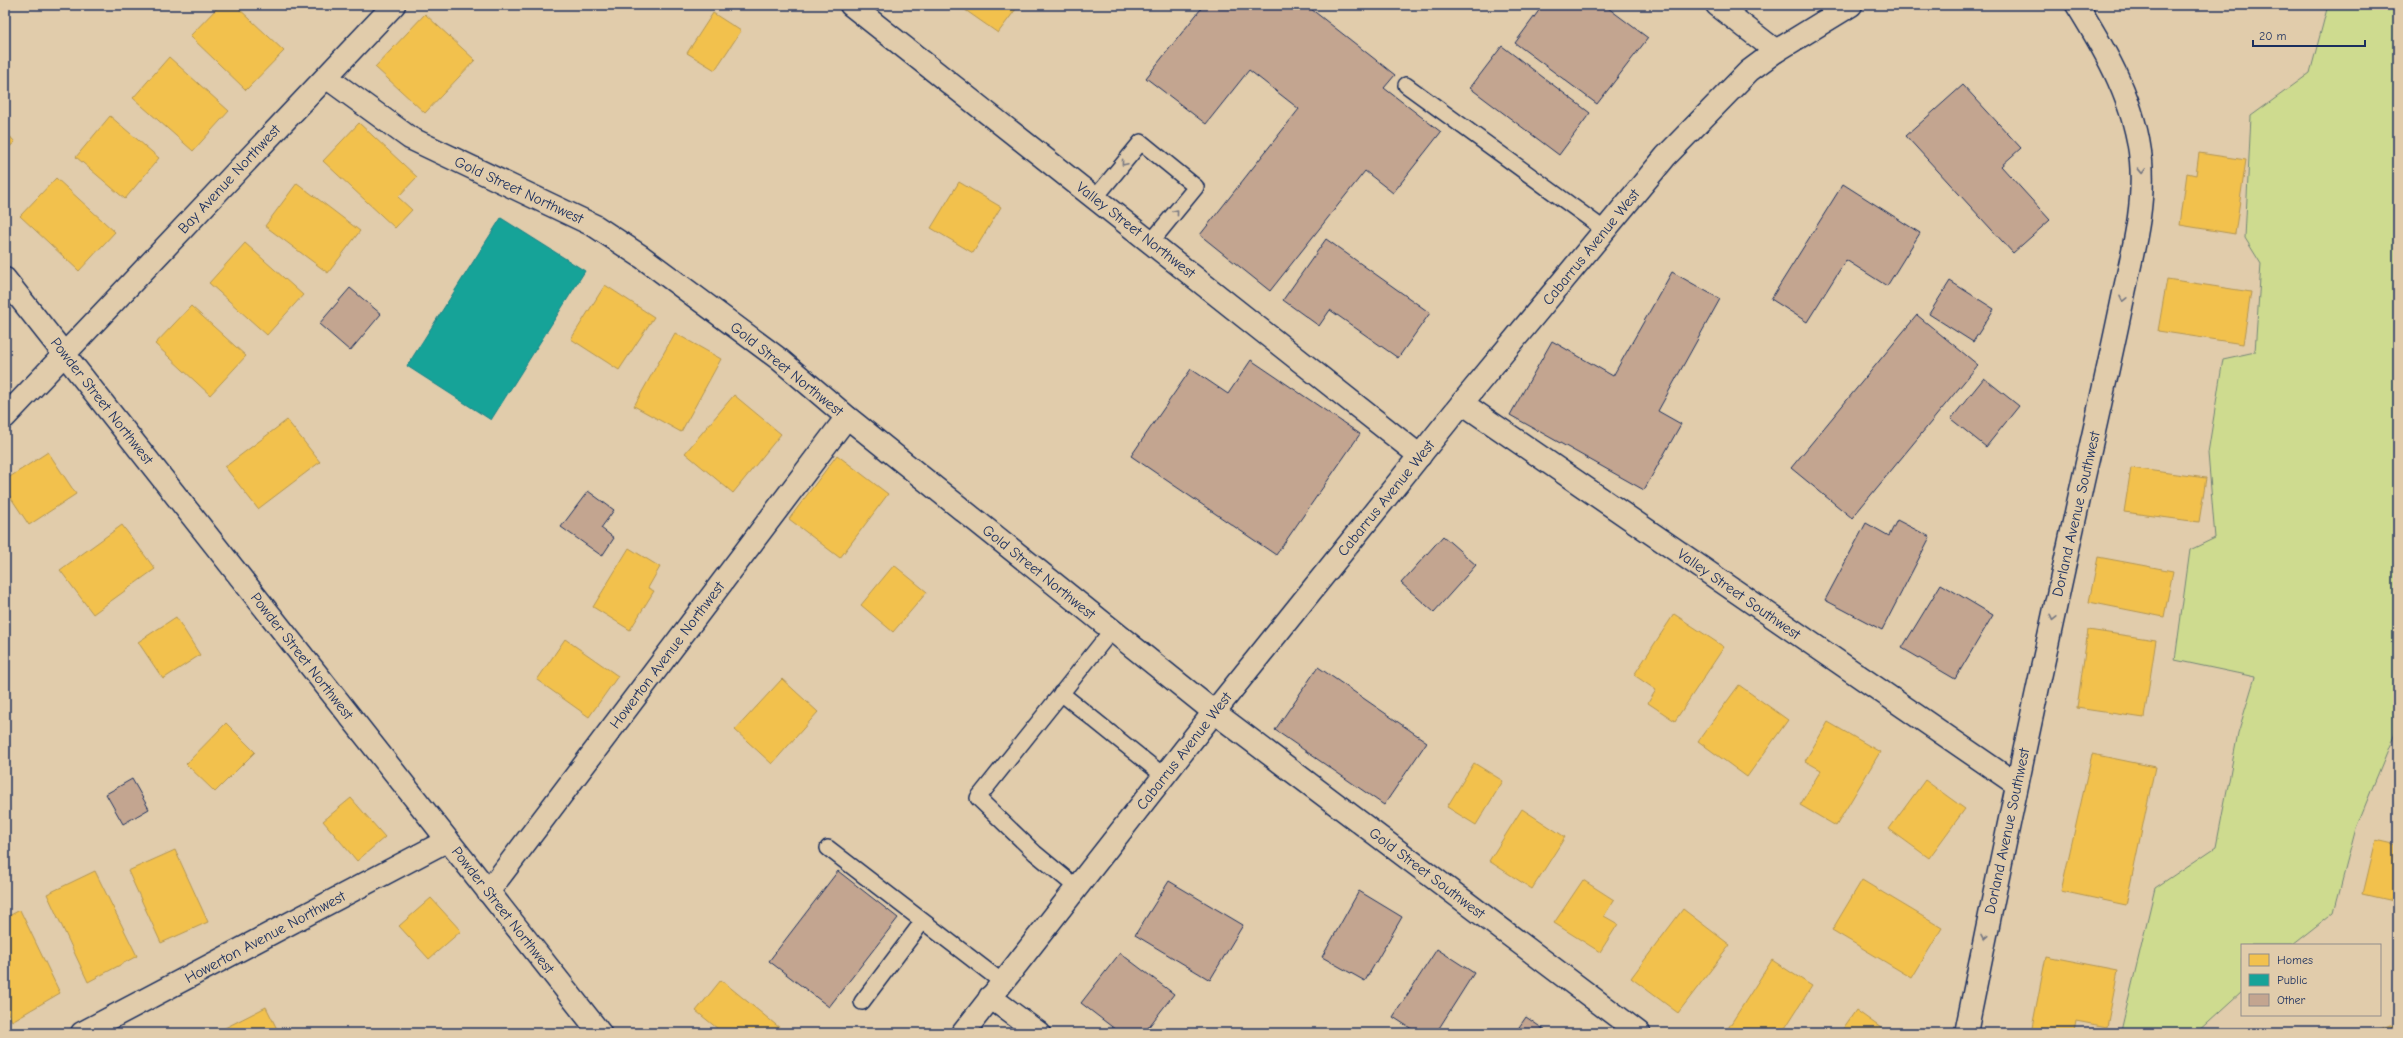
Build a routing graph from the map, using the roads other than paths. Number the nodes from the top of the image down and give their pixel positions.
1 (394, 5) edge
2 (851, 5) edge
3 (1717, 5) edge
4 (1852, 5) edge
5 (2077, 5) edge
6 (1776, 51) junction
7 (326, 77) junction
8 (1406, 85) dead end
9 (1095, 198) junction
10 (1605, 230) junction
11 (1151, 242) junction
12 (5, 279) edge
13 (64, 354) junction
14 (1462, 403) junction
15 (5, 417) edge
16 (847, 418) junction
17 (1420, 456) junction
18 (1112, 630) junction
19 (1061, 693) junction
20 (1214, 712) junction
21 (1164, 776) junction
22 (2016, 784) junction
23 (448, 840) junction
24 (828, 848) dead end
25 (1076, 887) junction
26 (488, 892) junction
27 (923, 921) junction
28 (996, 989) junction
29 (862, 1002) dead end
30 (82, 1033) edge
31 (600, 1033) edge
32 (963, 1033) edge
33 (1038, 1033) edge
34 (1639, 1033) edge
35 (1966, 1033) edge

1 - 7 street, Bay Avenue Northwest
2 - 9 street, Valley Street Northwest
3 - 6 street
4 - 6 street, Cabarrus Avenue West
5 -> 22 street, Dorland Avenue Southwest
6 - 10 street, Cabarrus Avenue West
7 - 13 street, Bay Avenue Northwest
7 - 16 street, Gold Street Northwest
8 - 10 lane
9 - 11 street, Valley Street Northwest
11 -> 9 lane
10 - 14 street, Cabarrus Avenue West
11 - 17 street, Valley Street Northwest
12 - 13 street, Powder Street Northwest
13 - 15 street, Bay Avenue Northwest
13 - 23 street, Powder Street Northwest
14 - 17 street, Cabarrus Avenue West
14 - 22 street, Valley Street Southwest
16 - 18 street, Gold Street Northwest
16 - 26 street, Howerton Avenue Northwest
17 - 20 street, Cabarrus Avenue West
18 - 19 lane
18 - 20 street, Gold Street Northwest
19 - 21 lane
19 - 25 lane
20 - 21 street, Cabarrus Avenue West
20 - 34 street, Gold Street Southwest
21 - 25 street, Cabarrus Avenue West
22 -> 35 street, Dorland Avenue Southwest
23 - 26 street, Powder Street Northwest
23 - 30 street, Howerton Avenue Northwest
24 - 27 lane
25 - 28 street, Cabarrus Avenue West
26 - 31 street, Powder Street Northwest
27 - 28 lane
27 - 29 lane
28 - 32 street, Cabarrus Avenue West
28 - 33 street

